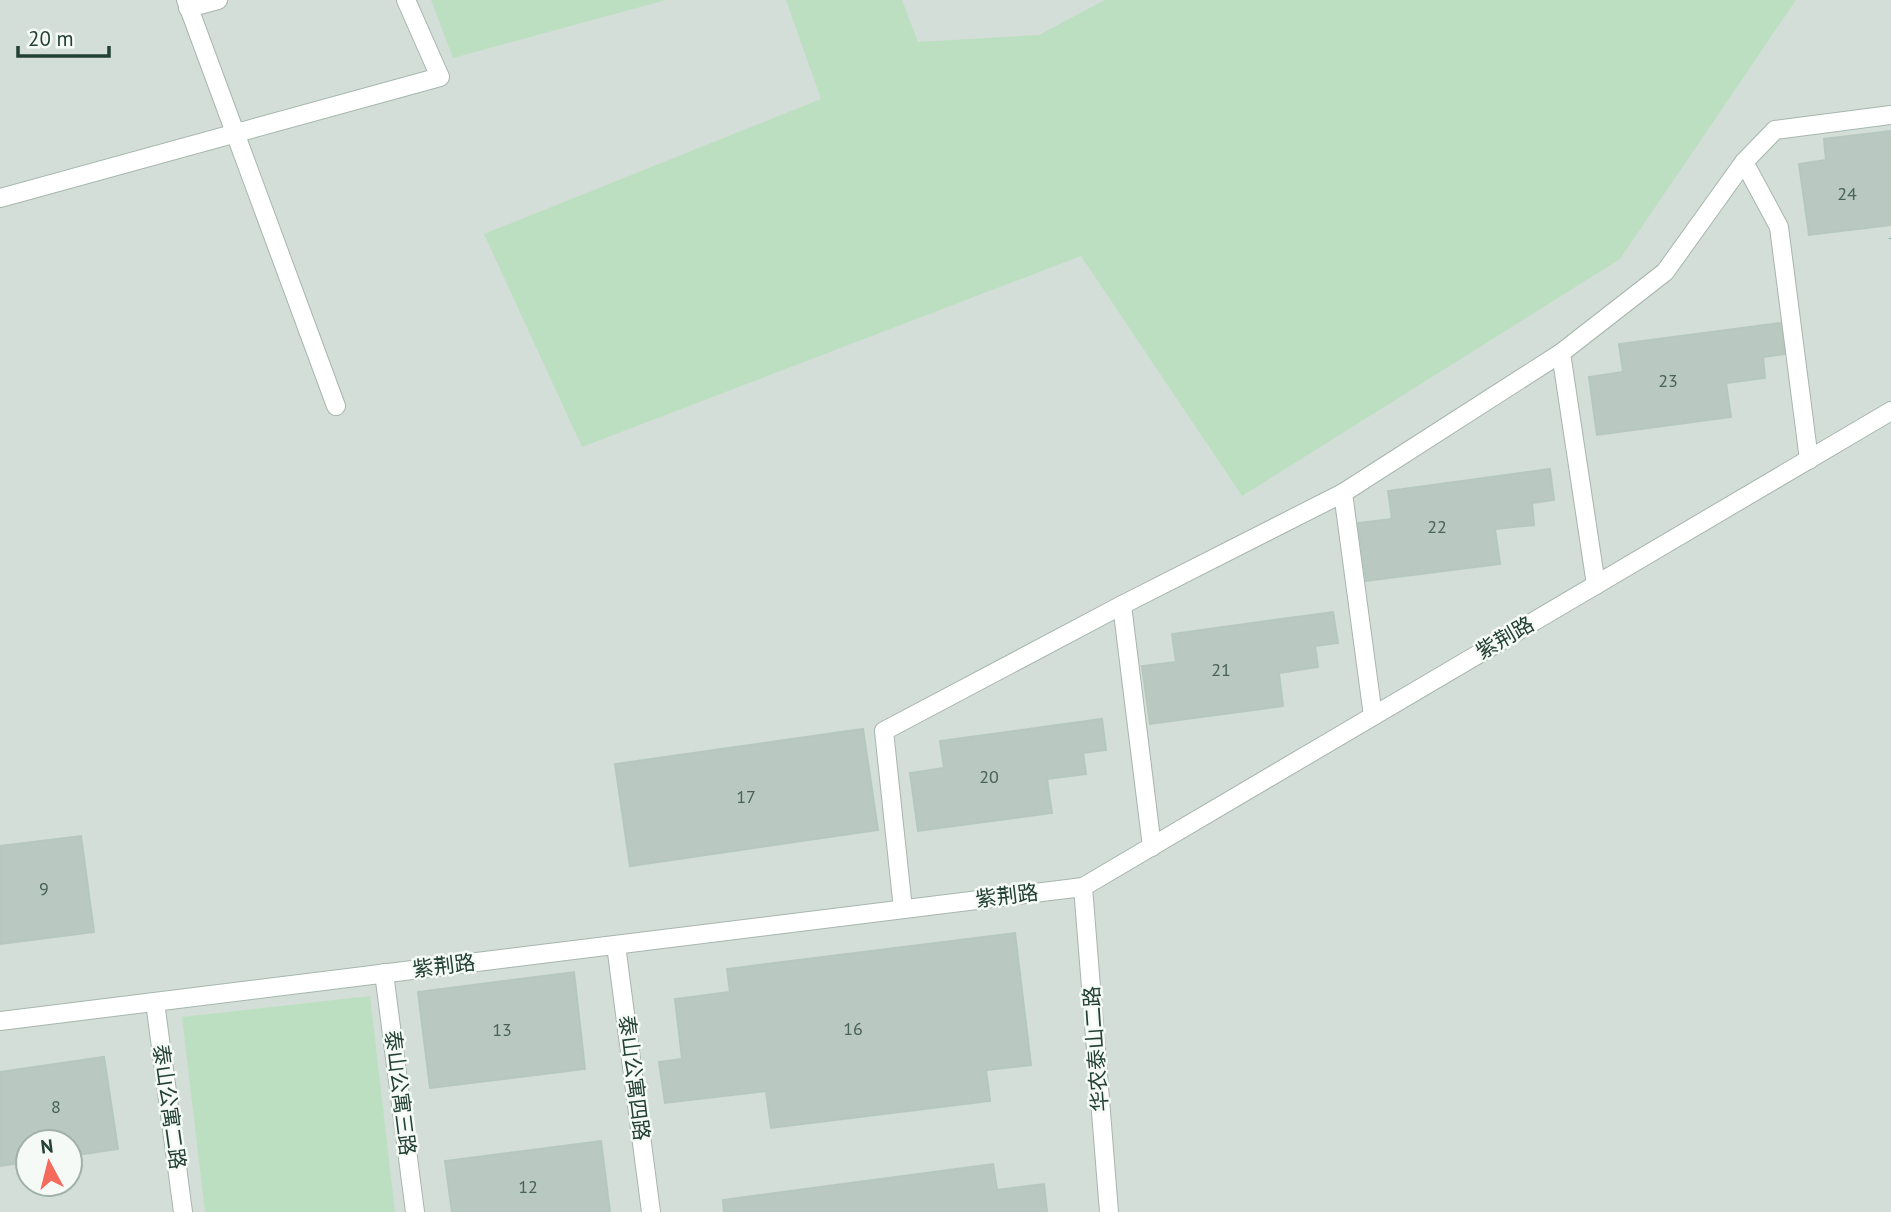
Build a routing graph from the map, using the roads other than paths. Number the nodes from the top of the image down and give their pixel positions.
1 (218, 0) edge
2 (406, 0) edge
3 (187, 4) edge
4 (1891, 116) edge
5 (236, 132) junction
6 (1744, 162) junction
7 (0, 198) edge
8 (1561, 353) junction
9 (336, 406) dead end
10 (1891, 411) edge
11 (1809, 460) junction
12 (1343, 494) junction
13 (1596, 585) junction
14 (1122, 605) junction
15 (1373, 716) junction
16 (1152, 847) junction
17 (1083, 887) junction
18 (902, 909) junction
19 (617, 945) junction
20 (384, 973) junction
21 (155, 1002) junction
22 (0, 1021) edge
23 (183, 1212) edge
24 (415, 1212) edge
25 (651, 1212) edge
26 (1109, 1212) edge

1 - 3 lane
2 - 5 lane
3 - 5 lane
4 - 6 lane
5 - 7 lane
5 - 9 lane
6 - 8 lane
6 - 11 lane
8 - 12 lane
8 - 13 lane
10 - 11 lane, 紫荆路
11 - 13 lane, 紫荆路
12 - 14 lane
12 - 15 lane
13 - 15 lane, 紫荆路
14 - 16 lane
14 - 18 lane
15 - 16 lane, 紫荆路
16 - 17 lane, 紫荆路
17 - 18 lane, 紫荆路
17 - 26 lane, 华农泰山二路
18 - 19 lane, 紫荆路
19 - 20 lane, 紫荆路
19 - 25 lane, 泰山公寓四路
20 - 21 lane, 紫荆路
20 - 24 lane, 泰山公寓三路
21 - 22 lane, 紫荆路
21 - 23 lane, 泰山公寓二路

